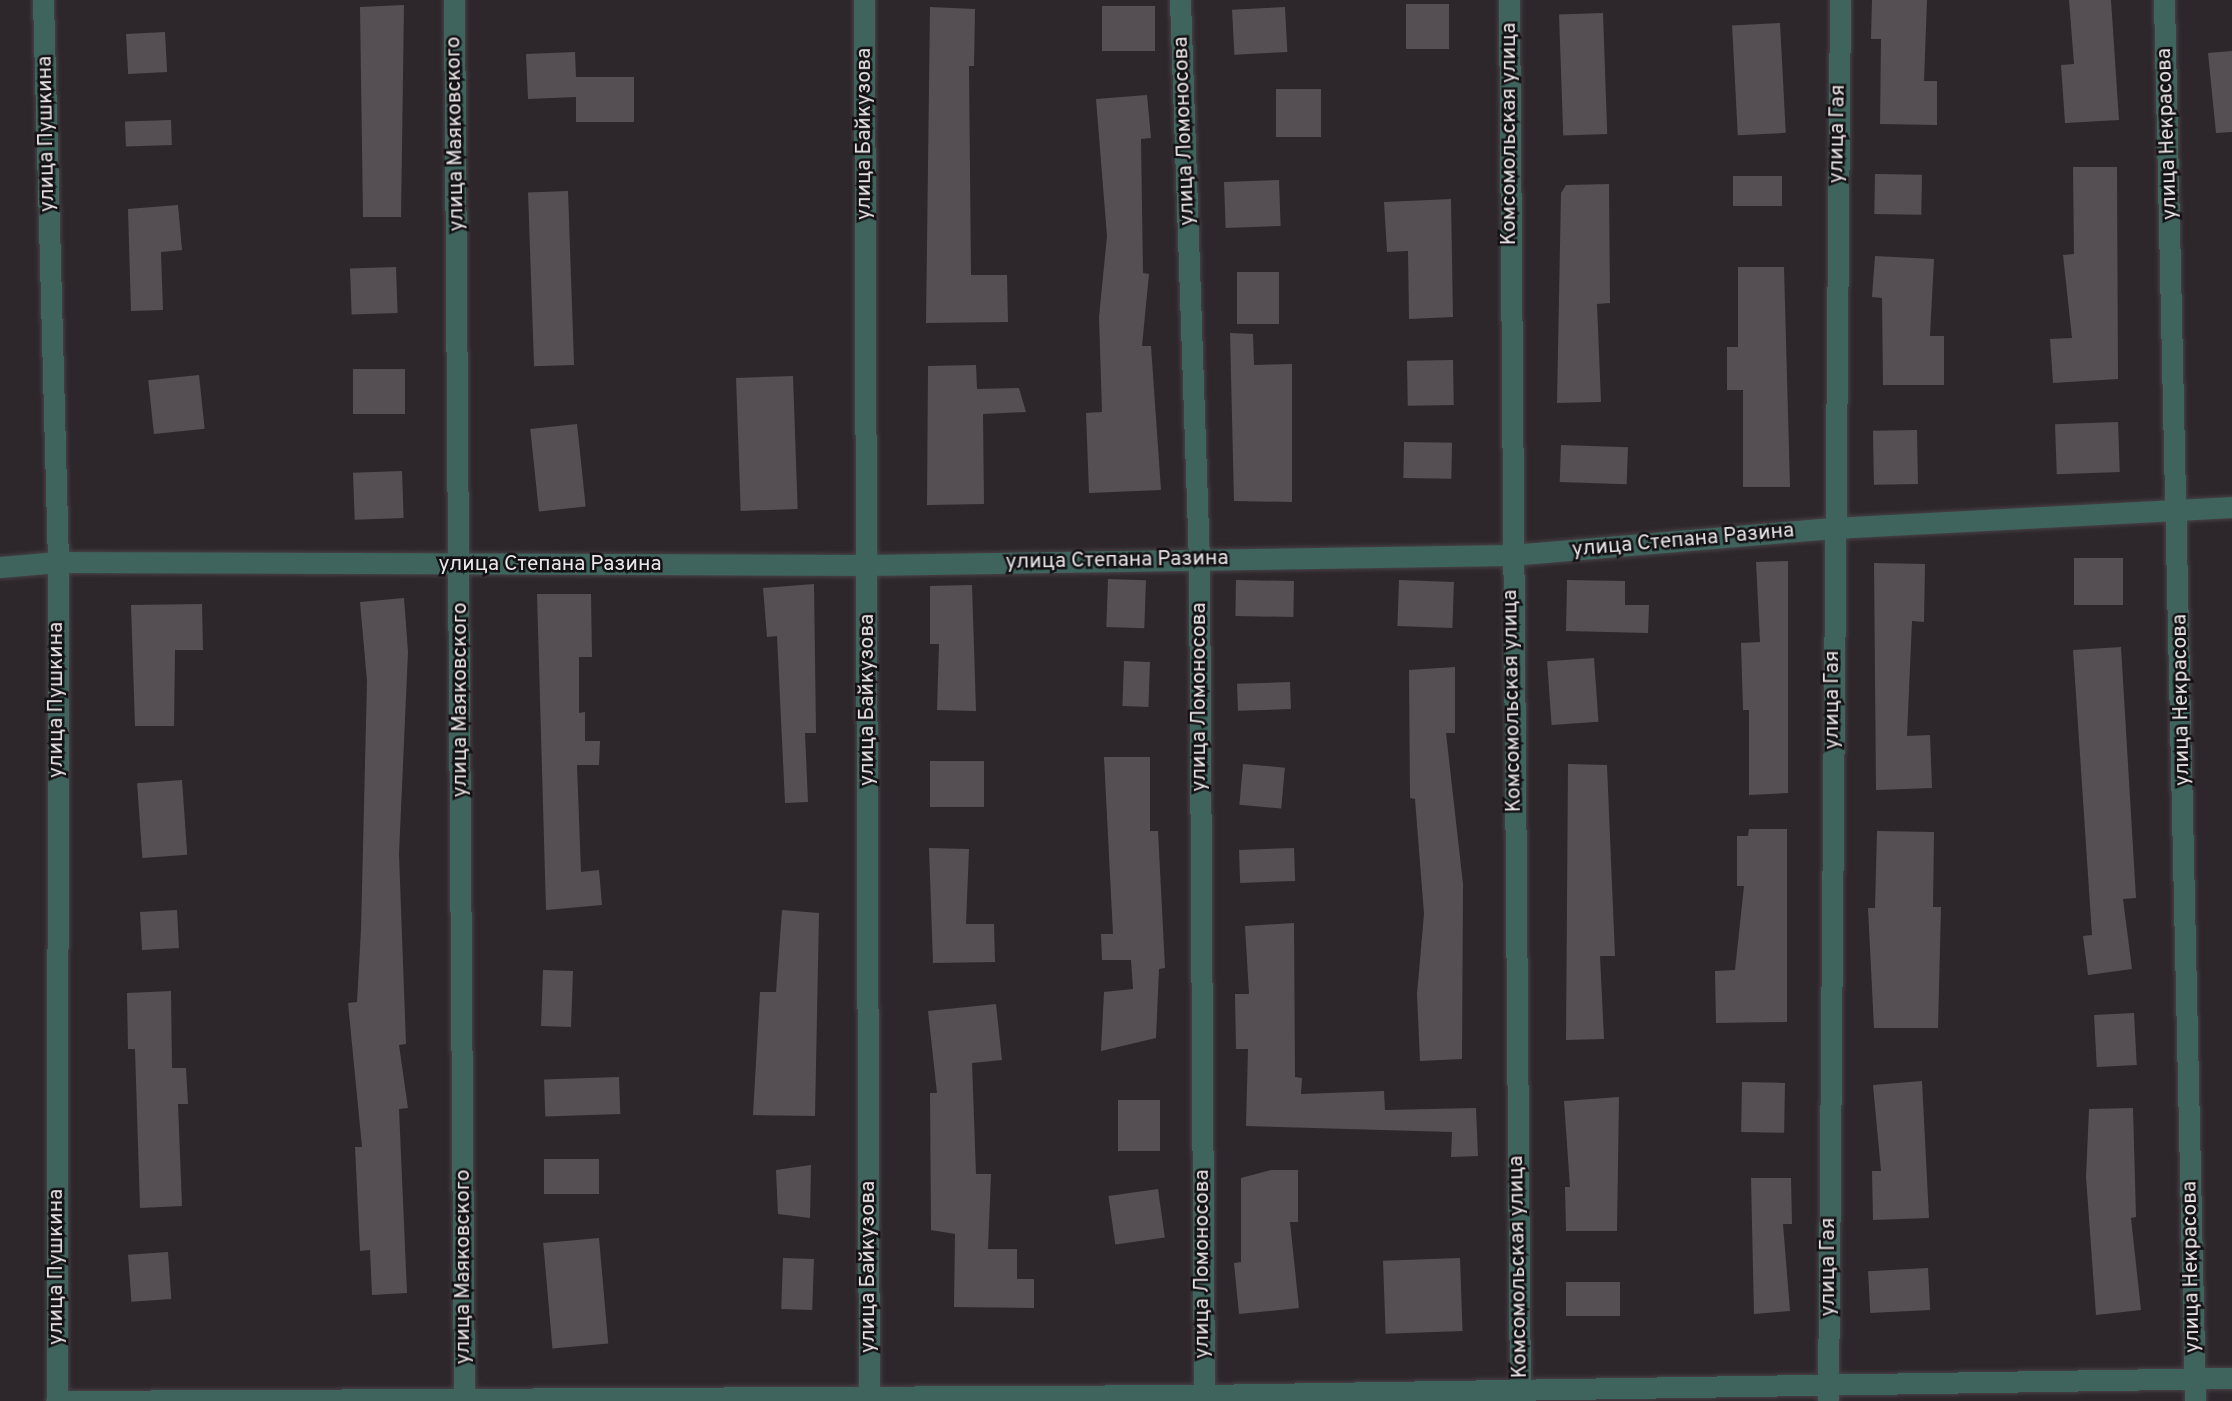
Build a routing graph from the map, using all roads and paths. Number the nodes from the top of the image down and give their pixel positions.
1 (43, 0) edge
2 (454, 0) edge
3 (864, 0) edge
4 (1180, 0) edge
5 (1510, 0) edge
6 (1840, 0) edge
7 (2164, 0) edge
8 (2232, 507) edge
9 (2178, 508) junction
10 (1834, 528) junction
11 (1511, 555) junction
12 (1199, 560) junction
13 (58, 562) junction
14 (460, 565) junction
15 (868, 565) junction
16 (0, 567) edge
17 (2232, 1378) edge
18 (2194, 1379) junction
19 (1828, 1394) edge
20 (1204, 1395) junction
21 (1520, 1395) edge
22 (869, 1398) edge
23 (464, 1399) edge
24 (57, 1401) edge
25 (2196, 1401) edge

1 - 13 street, улица Пушкина
2 - 14 street, улица Маяковского
3 - 15 street, улица Байкузова
4 - 12 street, улица Ломоносова
5 - 11 street, Комсомольская улица
6 - 10 street, улица Гая
7 - 9 street, улица Некрасова
8 - 9 street, улица Степана Разина
9 - 10 street, улица Степана Разина
9 - 18 street, улица Некрасова
10 - 11 street, улица Степана Разина
10 - 19 street, улица Гая
11 - 12 street, улица Степана Разина
11 - 21 street, Комсомольская улица
12 - 15 street, улица Степана Разина
12 - 20 street, улица Ломоносова
13 - 14 street, улица Степана Разина
13 - 16 street, улица Степана Разина
13 - 24 street, улица Пушкина
14 - 15 street, улица Степана Разина
14 - 23 street, улица Маяковского
15 - 22 street, улица Байкузова
17 - 18 street
18 - 19 street
18 - 25 street, улица Некрасова
19 - 21 street
20 - 21 street
20 - 22 street
22 - 23 street
23 - 24 street

